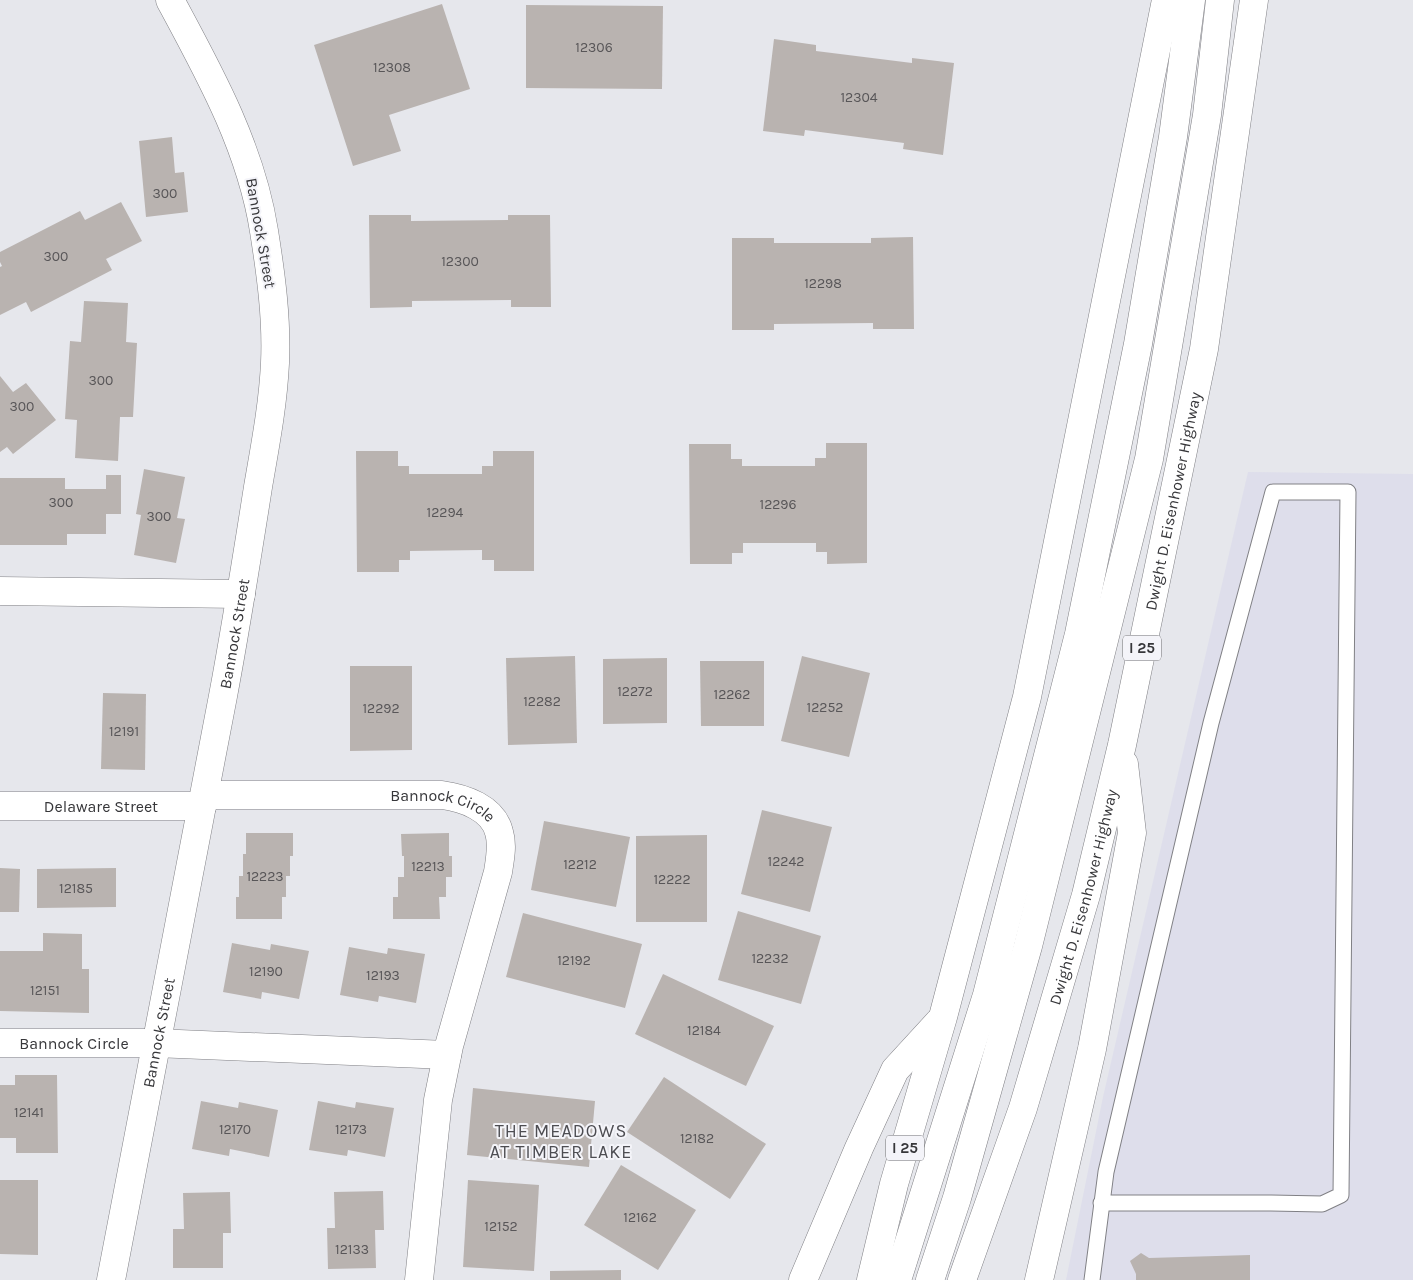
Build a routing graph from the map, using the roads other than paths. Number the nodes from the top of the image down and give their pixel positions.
1 (170, 0) edge
2 (1166, 0) edge
3 (1192, 0) edge
4 (1220, 0) edge
5 (1254, 0) edge
6 (0, 591) edge
7 (241, 594) junction
8 (1122, 745) junction
9 (204, 801) junction
10 (0, 806) edge
11 (943, 1017) junction
12 (0, 1043) edge
13 (155, 1044) junction
14 (447, 1055) junction
15 (1101, 1204) junction
16 (111, 1280) edge
17 (419, 1280) edge
18 (802, 1280) edge
19 (871, 1280) edge
20 (897, 1280) edge
21 (930, 1280) edge
22 (962, 1280) edge
23 (1039, 1280) edge
24 (1092, 1280) edge

1 - 7 main road, Bannock Street
2 - 11 main road, I 25
3 - 20 main road
4 - 21 main road
5 - 8 main road, Dwight D. Eisenhower Highway / I 25
6 - 7 main road
7 - 9 main road, Bannock Street
8 - 22 main road, Dwight D. Eisenhower Highway / I 25
8 - 23 main road
9 - 10 main road, Delaware Street
9 - 13 main road, Bannock Street
9 - 14 main road, Bannock Circle
11 - 18 main road
11 - 19 main road, I 25
12 - 13 main road, Bannock Circle
13 - 14 main road, Bannock Circle
13 - 16 main road, Bannock Street
14 - 17 main road, Bannock Circle
15 - 15 lane
15 - 24 lane

